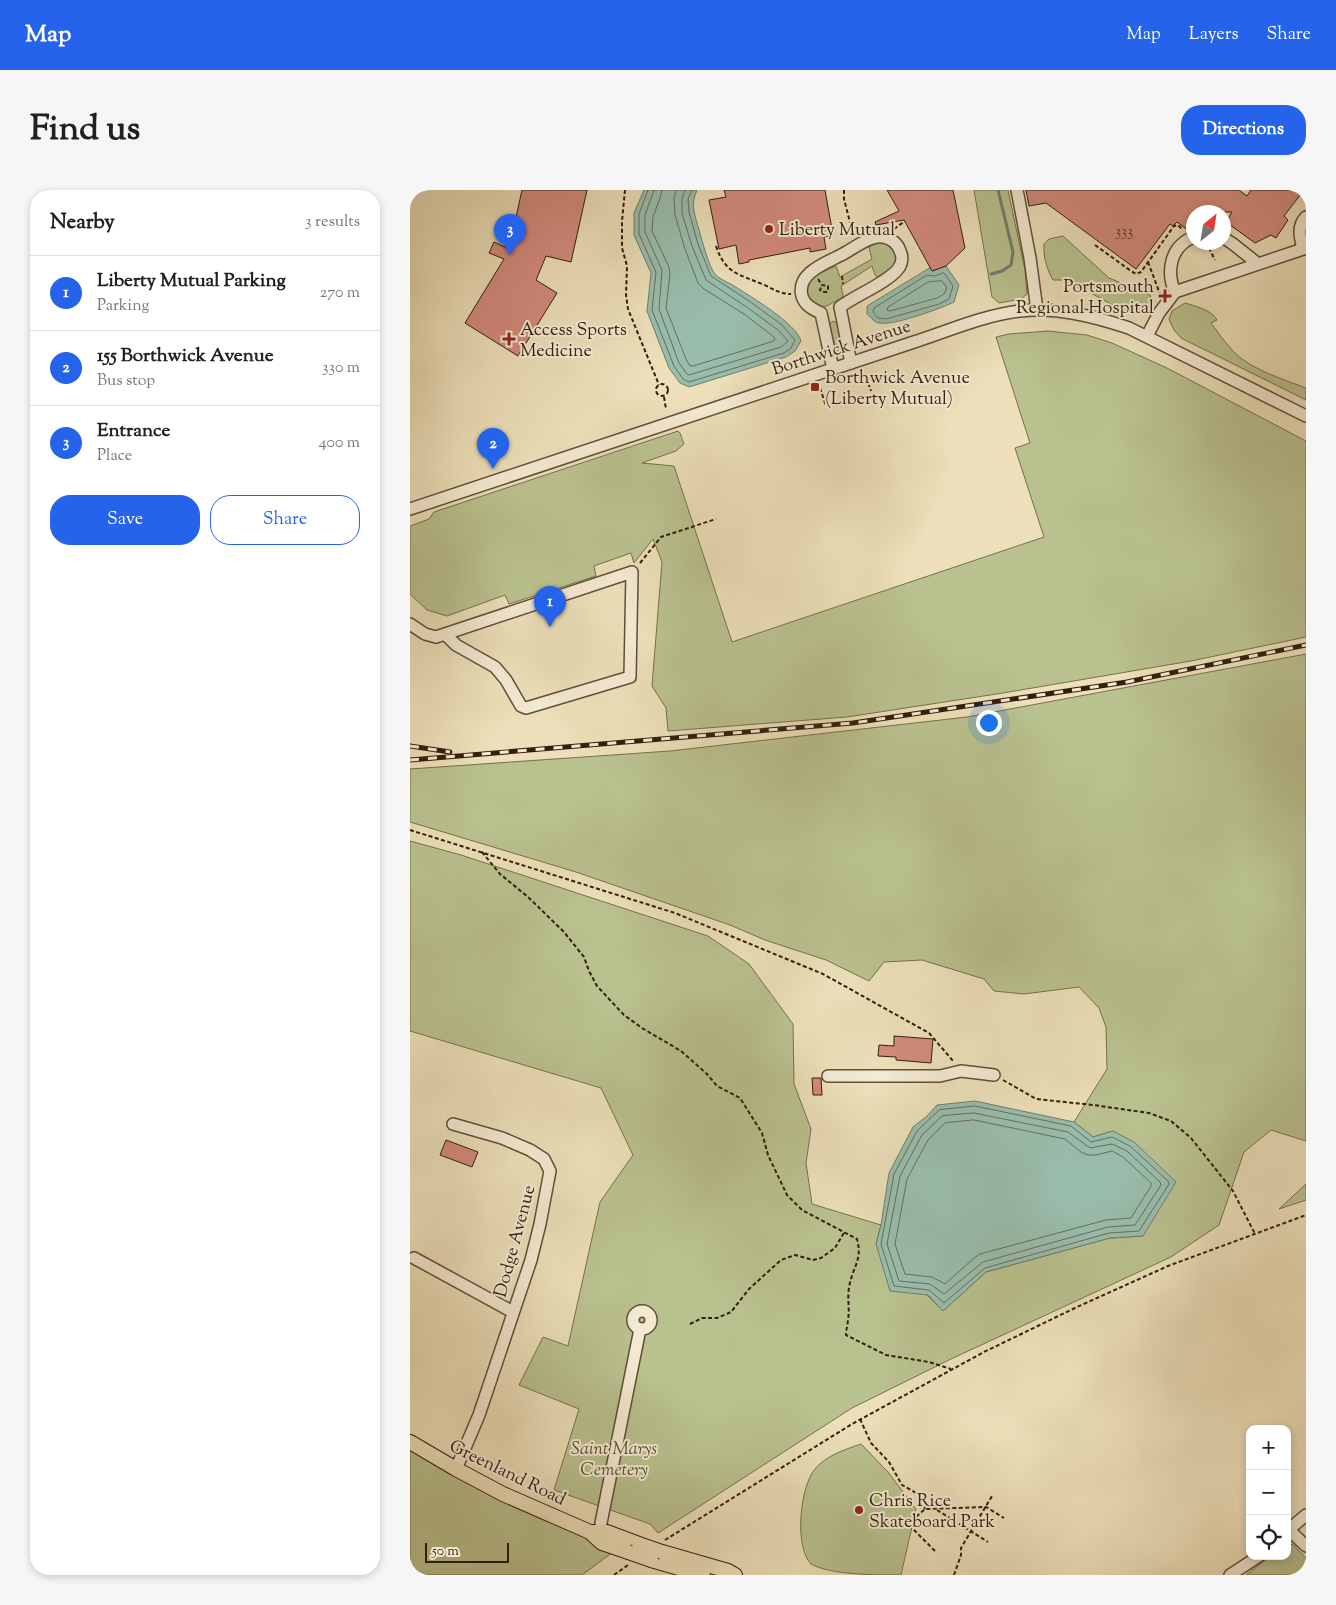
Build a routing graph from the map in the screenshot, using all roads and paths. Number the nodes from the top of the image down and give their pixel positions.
1 (625, 190) edge
2 (844, 190) edge
3 (1017, 190) edge
4 (1306, 217) edge
5 (905, 221) dead end
6 (891, 231) dead end
7 (1186, 232) edge
8 (1186, 238) edge
9 (855, 239) dead end
10 (1231, 243) edge
11 (1095, 245) dead end
12 (716, 246) dead end
13 (1304, 248) edge
14 (1210, 250) edge
15 (1215, 260) dead end
16 (1148, 262) junction
17 (1257, 263) junction
18 (813, 271) junction
19 (842, 276) dead end
20 (843, 284) dead end
21 (822, 285) dead end
22 (1175, 292) junction
23 (793, 294) dead end
24 (1160, 296) dead end
25 (840, 307) junction
26 (1037, 310) junction
27 (821, 313) junction
28 (1147, 336) junction
29 (851, 363) junction
30 (833, 369) junction
31 (866, 376) dead end
32 (659, 385) junction
33 (820, 388) dead end
34 (871, 391) dead end
35 (664, 396) junction
36 (826, 406) dead end
37 (666, 409) dead end
38 (1306, 416) edge
39 (410, 509) edge
40 (716, 519) dead end
41 (632, 572) junction
42 (410, 624) edge
43 (445, 634) junction
44 (410, 830) edge
45 (482, 852) junction
46 (961, 1071) junction
47 (994, 1075) joint
48 (828, 1076) dead end
49 (453, 1124) dead end
50 (1306, 1215) edge
51 (845, 1231) junction
52 (1255, 1234) junction
53 (414, 1258) dead end
54 (513, 1312) junction
55 (690, 1324) dead end
56 (640, 1329) dead end
57 (951, 1369) junction
58 (860, 1419) junction
59 (410, 1442) edge
60 (456, 1469) junction
61 (992, 1496) dead end
62 (986, 1508) junction
63 (925, 1509) junction
64 (936, 1509) junction
65 (1306, 1515) edge
66 (1004, 1518) dead end
67 (595, 1528) junction
68 (1291, 1528) edge
69 (971, 1531) junction
70 (1291, 1533) edge
71 (988, 1542) dead end
72 (1306, 1546) edge
73 (936, 1551) dead end
74 (657, 1552) junction
75 (632, 1553) junction
76 (1253, 1560) edge
77 (614, 1575) edge
78 (704, 1575) edge
79 (735, 1575) edge
80 (954, 1575) edge
81 (1230, 1575) edge

1 - 32 path
2 - 9 path
3 - 26 street
4 - 13 street
5 - 6 path
7 - 16 path
8 - 22 street
10 - 17 street
11 - 16 path
12 - 23 path
13 - 17 street
14 - 15 path
16 - 24 path
17 - 22 street
18 - 21 path
18 - 25 street
18 - 27 street
19 - 20 path
22 - 28 street
25 - 27 street
25 - 29 street
26 - 28 street, Borthwick Avenue
26 - 29 street, Borthwick Avenue
27 - 30 street
28 - 38 street, Borthwick Avenue
29 - 30 street, Borthwick Avenue
30 - 39 street, Borthwick Avenue
31 - 34 path
32 - 35 path
32 - 35 path
33 - 36 path
35 - 37 path
40 - 41 path
41 - 43 street
41 - 43 street
42 - 43 street
44 - 45 path
45 - 46 path
45 - 51 path
46 - 47 street
46 - 48 street
47 - 52 path
49 - 54 street, Dodge Avenue
50 - 52 path
51 - 55 path
51 - 57 path
52 - 57 path
53 - 54 street, Dodge Avenue
54 - 60 street, Dodge Avenue
56 - 67 street
57 - 58 path
58 - 63 path
58 - 74 path
59 - 60 main road, Greenland Road
60 - 67 main road, Greenland Road
61 - 62 path
62 - 64 path
62 - 66 path
62 - 69 path
63 - 64 path
63 - 73 path
64 - 69 path
65 - 68 street
67 - 75 main road, Greenland Road
69 - 71 path
69 - 80 path
70 - 72 street
74 - 75 main road, Greenland Road, bridge
74 - 78 main road, Greenland Road
74 - 79 main road, Greenland Road
75 - 77 path
76 - 81 street

